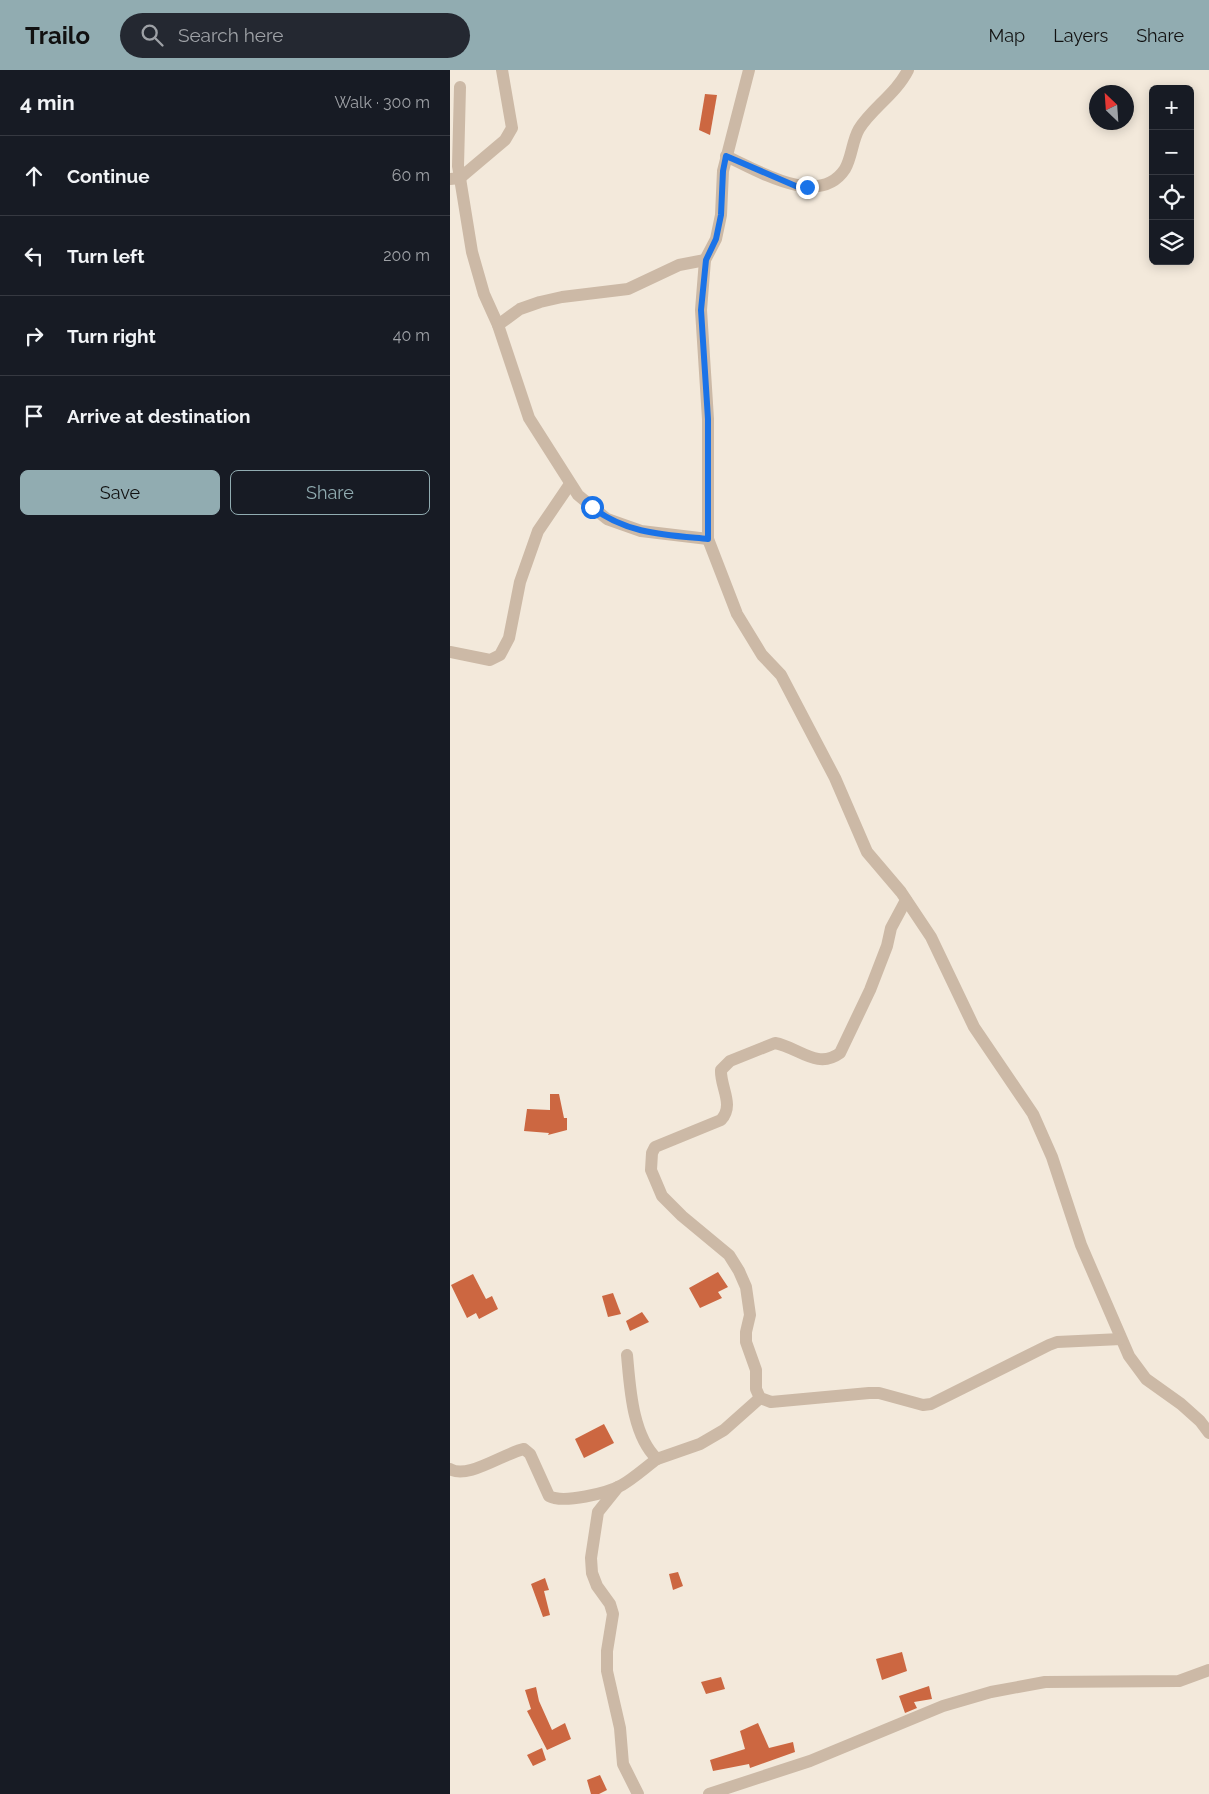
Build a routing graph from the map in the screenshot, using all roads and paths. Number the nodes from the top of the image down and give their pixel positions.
1 (502, 70) edge
2 (749, 70) edge
3 (908, 70) edge
4 (460, 87) dead end
5 (726, 156) junction
6 (455, 179) edge
7 (706, 260) junction
8 (498, 325) junction
9 (570, 484) junction
10 (708, 539) junction
11 (450, 652) edge
12 (906, 900) junction
13 (1121, 1339) junction
14 (627, 1355) dead end
15 (760, 1398) junction
16 (1209, 1433) edge
17 (657, 1459) junction
18 (450, 1469) edge
19 (618, 1487) junction
20 (1209, 1670) edge
21 (638, 1794) edge
22 (709, 1794) edge

1 - 6 street
2 - 5 street
3 - 5 street
4 - 6 street
5 - 7 street
6 - 8 street
7 - 8 street
7 - 10 street
8 - 9 street
9 - 10 street
9 - 11 street
10 - 12 street
12 - 13 street
12 - 15 street
13 - 15 street
13 - 16 street
14 - 17 street
15 - 17 street
17 - 19 street
18 - 19 street
19 - 21 street
20 - 22 street

